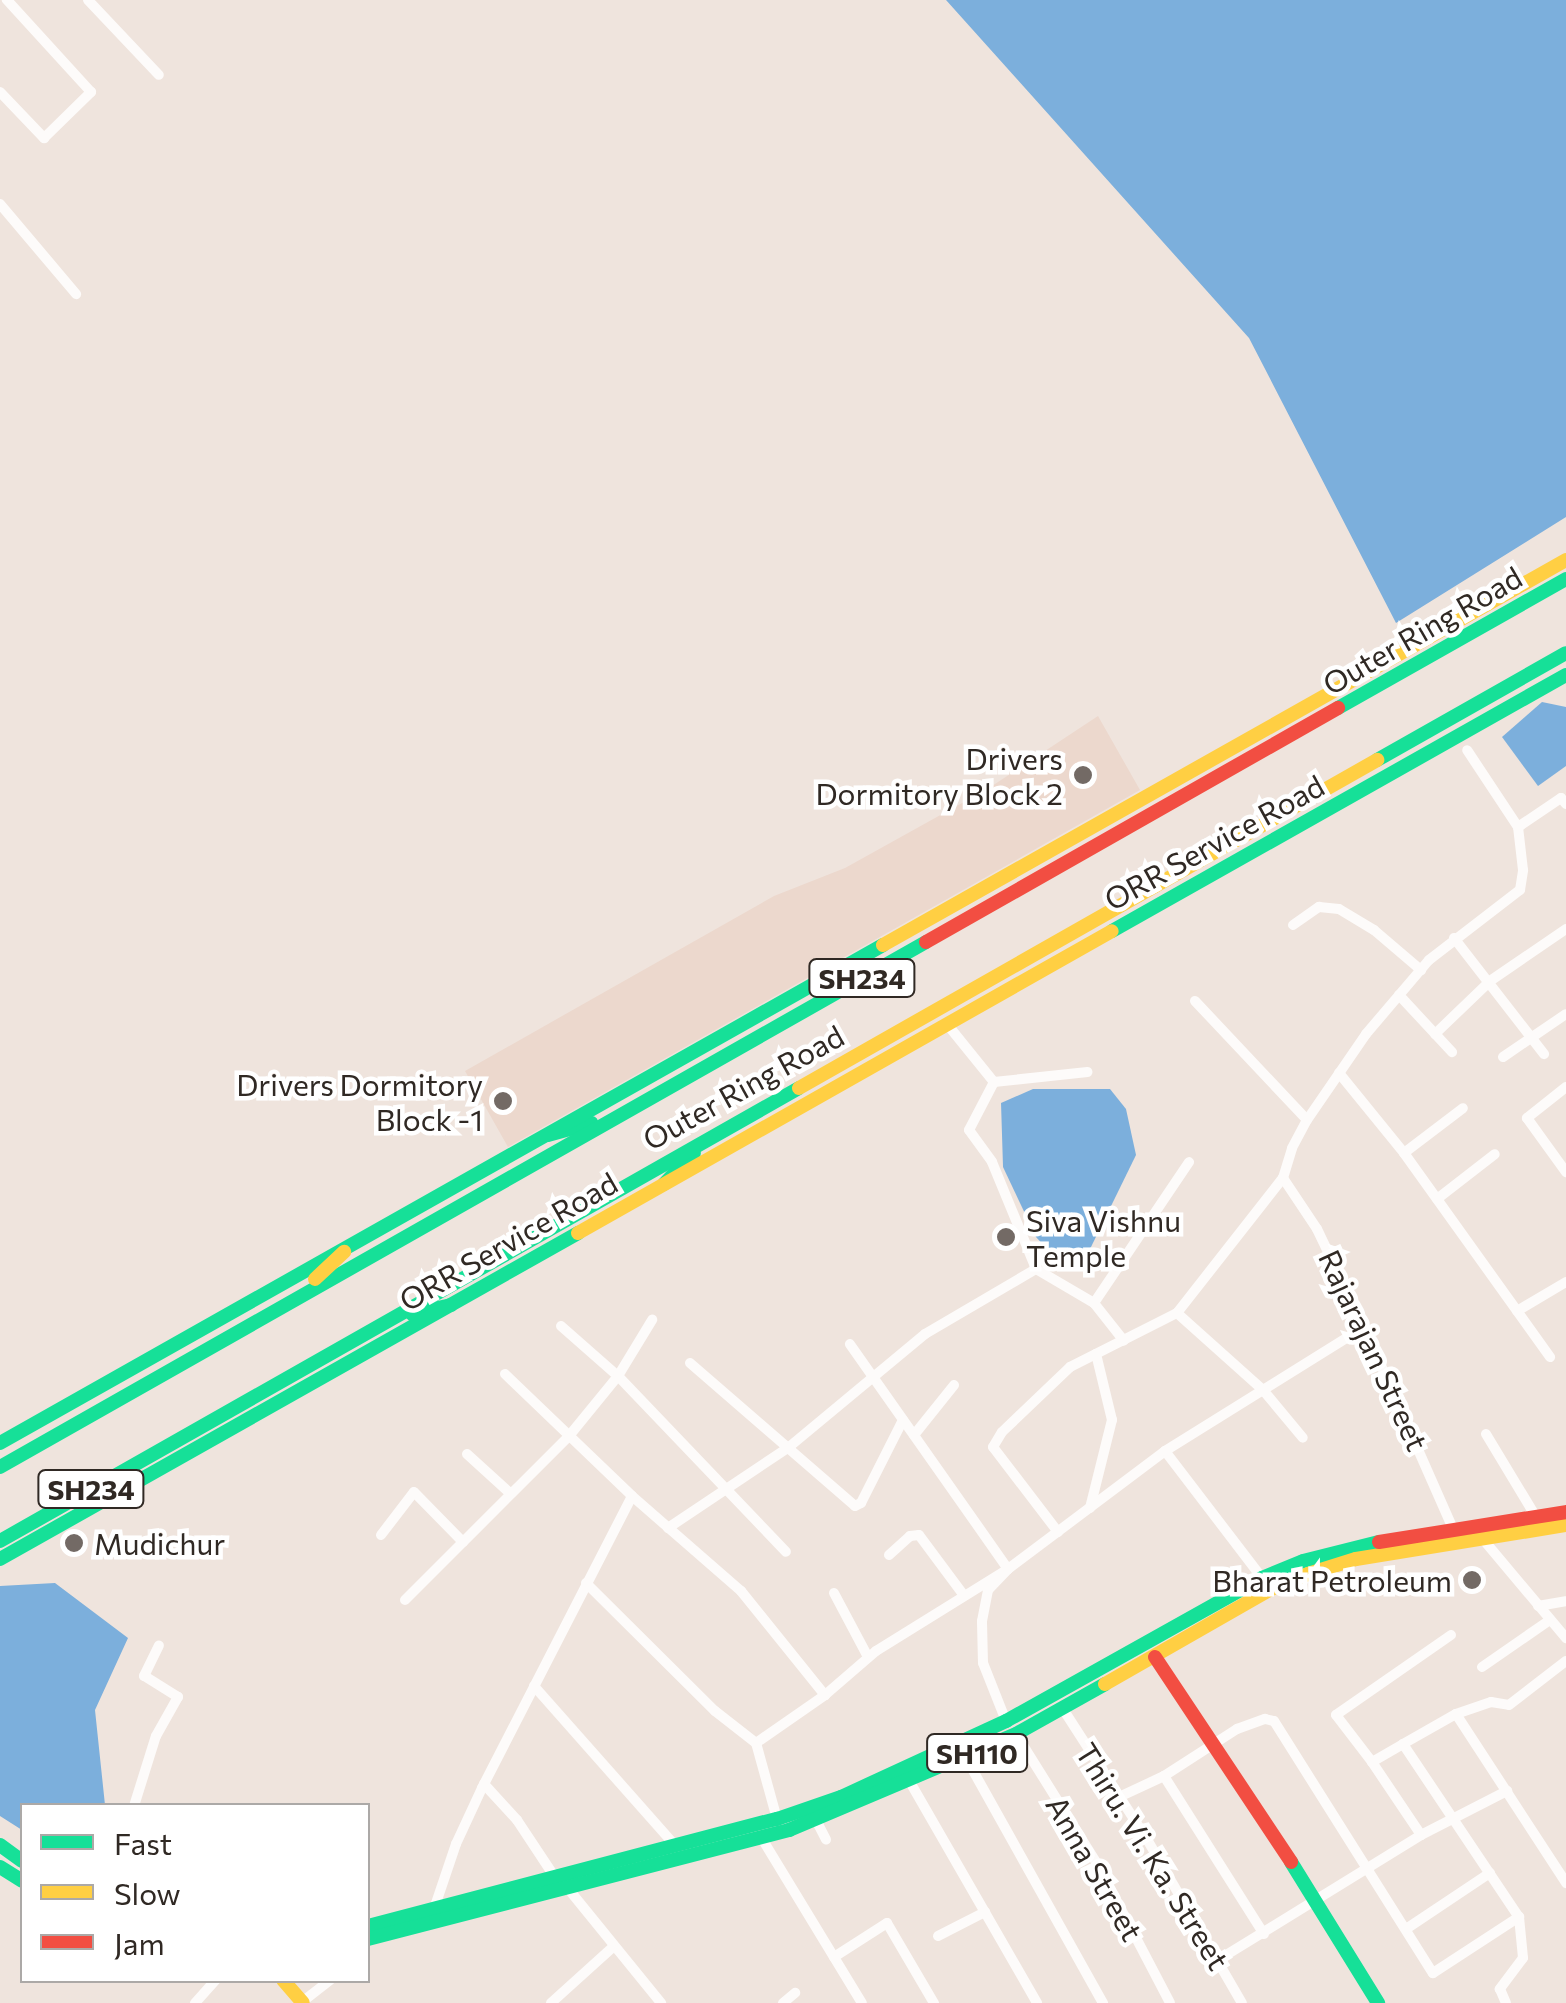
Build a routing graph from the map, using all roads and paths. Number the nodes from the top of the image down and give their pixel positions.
1 (7, 0) edge
2 (88, 0) edge
3 (159, 75) dead end
4 (0, 92) edge
5 (0, 204) edge
6 (76, 294) dead end
7 (1566, 560) edge
8 (1566, 580) edge
9 (1566, 653) edge
10 (1566, 674) edge
11 (1466, 750) dead end
12 (1566, 804) edge
13 (1518, 827) junction
14 (1293, 925) dead end
15 (1566, 929) edge
16 (1454, 938) junction
17 (1420, 970) junction
18 (1490, 981) junction
19 (1399, 994) junction
20 (1195, 1002) dead end
21 (1566, 1014) edge
22 (946, 1024) junction
23 (1435, 1034) junction
24 (1532, 1038) junction
25 (1452, 1052) dead end
26 (1544, 1054) dead end
27 (1504, 1057) dead end
28 (1087, 1072) dead end
29 (1339, 1073) junction
30 (994, 1082) junction
31 (1566, 1087) edge
32 (1463, 1108) dead end
33 (620, 1115) junction
34 (1307, 1120) junction
35 (548, 1135) junction
36 (708, 1138) junction
37 (1404, 1153) junction
38 (1494, 1154) dead end
39 (1561, 1155) edge
40 (1189, 1162) dead end
41 (1566, 1172) edge
42 (1283, 1178) junction
43 (664, 1184) junction
44 (1436, 1198) junction
45 (344, 1252) junction
46 (1036, 1268) junction
47 (1566, 1282) edge
48 (293, 1300) junction
49 (1094, 1302) junction
50 (450, 1305) junction
51 (1517, 1311) junction
52 (1177, 1314) junction
53 (390, 1318) junction
54 (652, 1320) dead end
55 (560, 1326) dead end
56 (1364, 1327) junction
57 (1124, 1341) junction
58 (850, 1344) dead end
59 (1096, 1354) junction
60 (1550, 1357) dead end
61 (690, 1363) dead end
62 (504, 1374) dead end
63 (618, 1376) junction
64 (874, 1377) junction
65 (954, 1385) dead end
66 (1262, 1390) junction
67 (904, 1420) junction
68 (1486, 1434) dead end
69 (914, 1435) junction
70 (569, 1436) junction
71 (1302, 1438) dead end
72 (0, 1443) edge
73 (789, 1447) junction
74 (1165, 1451) junction
75 (468, 1454) dead end
76 (0, 1467) edge
77 (728, 1488) junction
78 (511, 1494) junction
79 (632, 1496) junction
80 (1090, 1508) junction
81 (1566, 1512) edge
82 (1536, 1517) junction
83 (1566, 1525) edge
84 (668, 1528) junction
85 (1058, 1532) junction
86 (1480, 1533) junction
87 (381, 1535) dead end
88 (1455, 1535) junction
89 (0, 1541) edge
90 (463, 1542) junction
91 (786, 1552) dead end
92 (889, 1555) dead end
93 (0, 1559) edge
94 (1008, 1569) junction
95 (1262, 1578) junction
96 (586, 1583) junction
97 (962, 1593) junction
98 (834, 1594) dead end
99 (405, 1600) dead end
100 (1566, 1601) edge
101 (1538, 1606) junction
102 (1550, 1620) junction
103 (1451, 1634) dead end
104 (1566, 1638) edge
105 (158, 1645) dead end
106 (868, 1657) junction
107 (1156, 1657) junction
108 (1566, 1661) edge
109 (1482, 1667) dead end
110 (534, 1686) junction
111 (825, 1695) junction
112 (1063, 1709) junction
113 (1456, 1714) junction
114 (1006, 1721) junction
115 (1016, 1734) junction
116 (756, 1743) junction
117 (1403, 1744) junction
118 (1213, 1746) junction
119 (966, 1758) junction
120 (1372, 1762) junction
121 (1164, 1776) junction
122 (910, 1782) junction
123 (484, 1784) junction
124 (1507, 1792) junction
125 (1119, 1797) junction
126 (135, 1803) edge
127 (778, 1818) junction
128 (816, 1820) junction
129 (1454, 1822) junction
130 (1421, 1834) junction
131 (762, 1837) junction
132 (826, 1840) dead end
133 (673, 1843) junction
134 (1368, 1869) junction
135 (1490, 1873) junction
136 (560, 1881) junction
137 (1566, 1883) edge
138 (1316, 1899) junction
139 (985, 1912) junction
140 (435, 1917) junction
141 (1519, 1917) junction
142 (370, 1926) edge
143 (1406, 1929) junction
144 (1264, 1934) junction
145 (938, 1936) dead end
146 (370, 1938) edge
147 (614, 1946) junction
148 (834, 1957) junction
149 (1218, 1960) junction
150 (213, 1983) edge
151 (285, 1983) edge
152 (326, 1983) edge
153 (794, 1994) dead end
154 (195, 2003) edge
155 (302, 2003) edge
156 (550, 2003) edge
157 (661, 2003) edge
158 (782, 2003) edge
159 (862, 2003) edge
160 (934, 2003) edge
161 (1037, 2003) edge
162 (1103, 2003) edge
163 (1170, 2003) edge
164 (1242, 2003) edge
165 (1378, 2003) edge
166 (1506, 2003) edge

1 - 4 street
2 - 3 street
5 - 6 street
7 - 35 main road
8 - 33 main road, Outer Ring Road / SH234
9 - 36 main road, Outer Ring Road / SH234
10 - 22 main road, ORR Service Road
11 - 13 street
12 - 13 street
13 - 16 street
14 - 17 street
15 - 18 street
16 - 17 street
16 - 18 street
17 - 19 street
18 - 23 street
18 - 24 street
19 - 23 street
19 - 29 street
20 - 34 street
21 - 24 street
22 - 30 street
22 - 43 main road, ORR Service Road
23 - 25 street
24 - 26 street
24 - 27 street
28 - 30 street
29 - 34 street
29 - 37 street
30 - 46 street
31 - 39 street
32 - 37 street
33 - 35 main road
33 - 48 main road, Outer Ring Road / SH234
34 - 42 street
35 - 45 main road
36 - 43 main road
36 - 53 main road, Outer Ring Road / SH234
37 - 44 street
38 - 44 street
39 - 41 street
40 - 49 street
42 - 52 street
42 - 56 street, Rajarajan Street
43 - 50 main road, ORR Service Road
44 - 51 street
45 - 48 main road
45 - 72 main road
46 - 49 street
46 - 64 street
47 - 51 street
48 - 76 main road, Outer Ring Road / SH234
49 - 57 street
50 - 53 main road
50 - 93 main road, ORR Service Road
51 - 60 street
52 - 57 street
52 - 66 street
53 - 89 main road, Outer Ring Road / SH234
54 - 63 street
55 - 63 street
56 - 66 street
56 - 88 street, Rajarajan Street
57 - 59 street
58 - 64 street
59 - 80 street
59 - 85 street
61 - 73 street
62 - 70 street
63 - 70 street
63 - 77 street
64 - 67 street
64 - 73 street
65 - 69 street
66 - 71 street
66 - 74 street
67 - 69 street
67 - 73 street
68 - 82 street
69 - 94 street
70 - 78 street
70 - 79 street
73 - 77 street
74 - 80 street
74 - 95 street
75 - 78 street
77 - 84 street
77 - 91 street
78 - 90 street
79 - 84 street
79 - 96 street
80 - 85 street
81 - 82 main road, SH110
82 - 86 main road, SH110
83 - 86 main road, SH110
84 - 111 street
85 - 94 street
86 - 88 main road, SH110
86 - 101 street
87 - 90 street
88 - 95 main road, SH110
88 - 107 main road, SH110
90 - 99 street
92 - 97 street
94 - 97 street
94 - 114 street
95 - 114 main road, SH110
96 - 110 street
96 - 116 street
97 - 106 street
98 - 106 street
100 - 101 street
101 - 102 street
102 - 104 street
102 - 109 street
103 - 120 street
105 - 126 street
106 - 111 street
107 - 112 main road, SH110
107 - 118 main road
108 - 113 street
110 - 123 street
110 - 133 street
111 - 116 street
112 - 115 main road, SH110
112 - 125 street, Thiru. Vi. Ka. Street
113 - 117 street
113 - 124 street
114 - 115 main road
114 - 127 main road, SH110
115 - 119 main road, SH110
115 - 163 street, Anna Street
116 - 127 street
117 - 120 street
117 - 129 street
118 - 121 street
118 - 134 street
118 - 138 main road
119 - 122 main road, SH110
119 - 162 street
120 - 130 street
121 - 125 street
121 - 144 street
122 - 128 main road, SH110
122 - 139 street
123 - 136 street
123 - 140 street
124 - 129 street
124 - 137 street
125 - 149 street, Thiru. Vi. Ka. Street
127 - 133 main road, SH110
128 - 131 main road, SH110
128 - 132 street
129 - 130 street
129 - 135 street
130 - 134 street
131 - 136 main road, SH110
131 - 148 street
133 - 136 main road, SH110
134 - 138 street
134 - 143 street
135 - 141 street
135 - 143 street
136 - 140 main road, SH110
136 - 147 street
138 - 144 street
138 - 165 main road
139 - 145 street
139 - 161 street
140 - 142 main road, SH110
140 - 146 main road, SH110
141 - 143 street
141 - 166 street
144 - 149 street
147 - 156 street
147 - 157 street
148 - 159 street
148 - 160 street
149 - 164 street, Thiru. Vi. Ka. Street
150 - 154 street
151 - 155 main road
152 - 155 street
153 - 158 street

